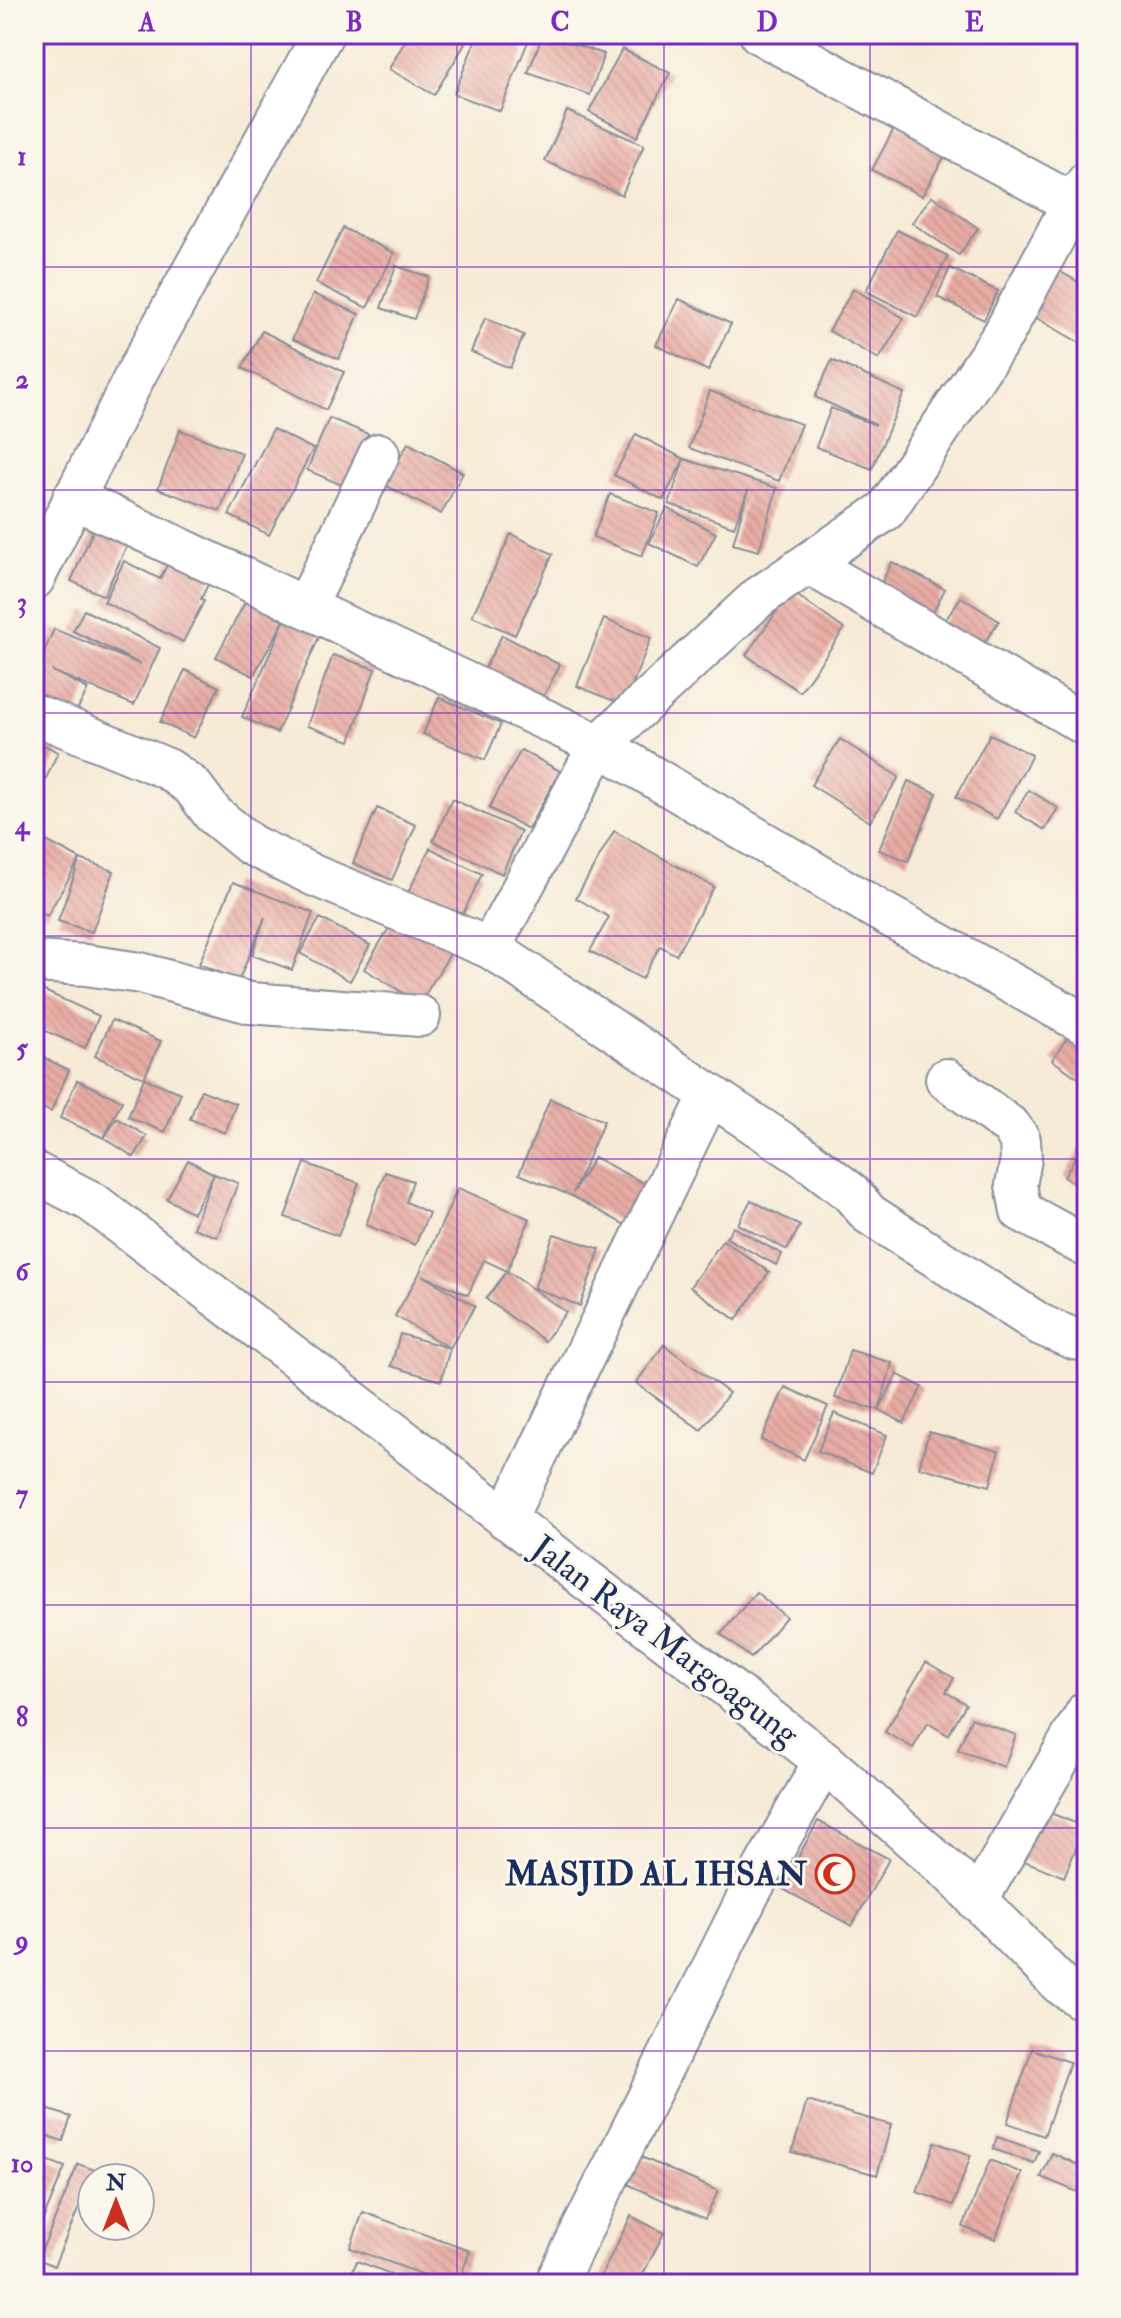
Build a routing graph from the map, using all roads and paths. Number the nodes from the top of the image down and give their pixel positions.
1 (323, 34) edge
2 (760, 34) edge
3 (1082, 198) edge
4 (379, 454) dead end
5 (73, 498) junction
6 (809, 564) junction
7 (34, 579) edge
8 (306, 607) junction
9 (34, 714) edge
10 (1087, 726) edge
11 (599, 745) junction
12 (490, 948) junction
13 (34, 962) edge
14 (420, 1016) dead end
15 (1087, 1025) edge
16 (946, 1079) dead end
17 (710, 1095) junction
18 (34, 1172) edge
19 (1087, 1247) edge
20 (1087, 1341) edge
21 (506, 1519) junction
22 (1087, 1711) edge
23 (824, 1761) junction
24 (977, 1901) junction
25 (1087, 2003) edge
26 (559, 2283) edge

1 - 5 street
2 - 3 street
3 - 6 street
4 - 8 street
5 - 7 street
5 - 8 street
6 - 10 street
6 - 11 street
8 - 11 street
9 - 12 street
11 - 12 street
11 - 15 street
12 - 17 street
13 - 14 street
16 - 19 street
17 - 20 street
17 - 21 street
18 - 21 street, Jalan Raya Margoagung
21 - 23 street, Jalan Raya Margoagung
22 - 24 street
23 - 24 street
23 - 26 street, Jalan Raya Margoagung
24 - 25 street

